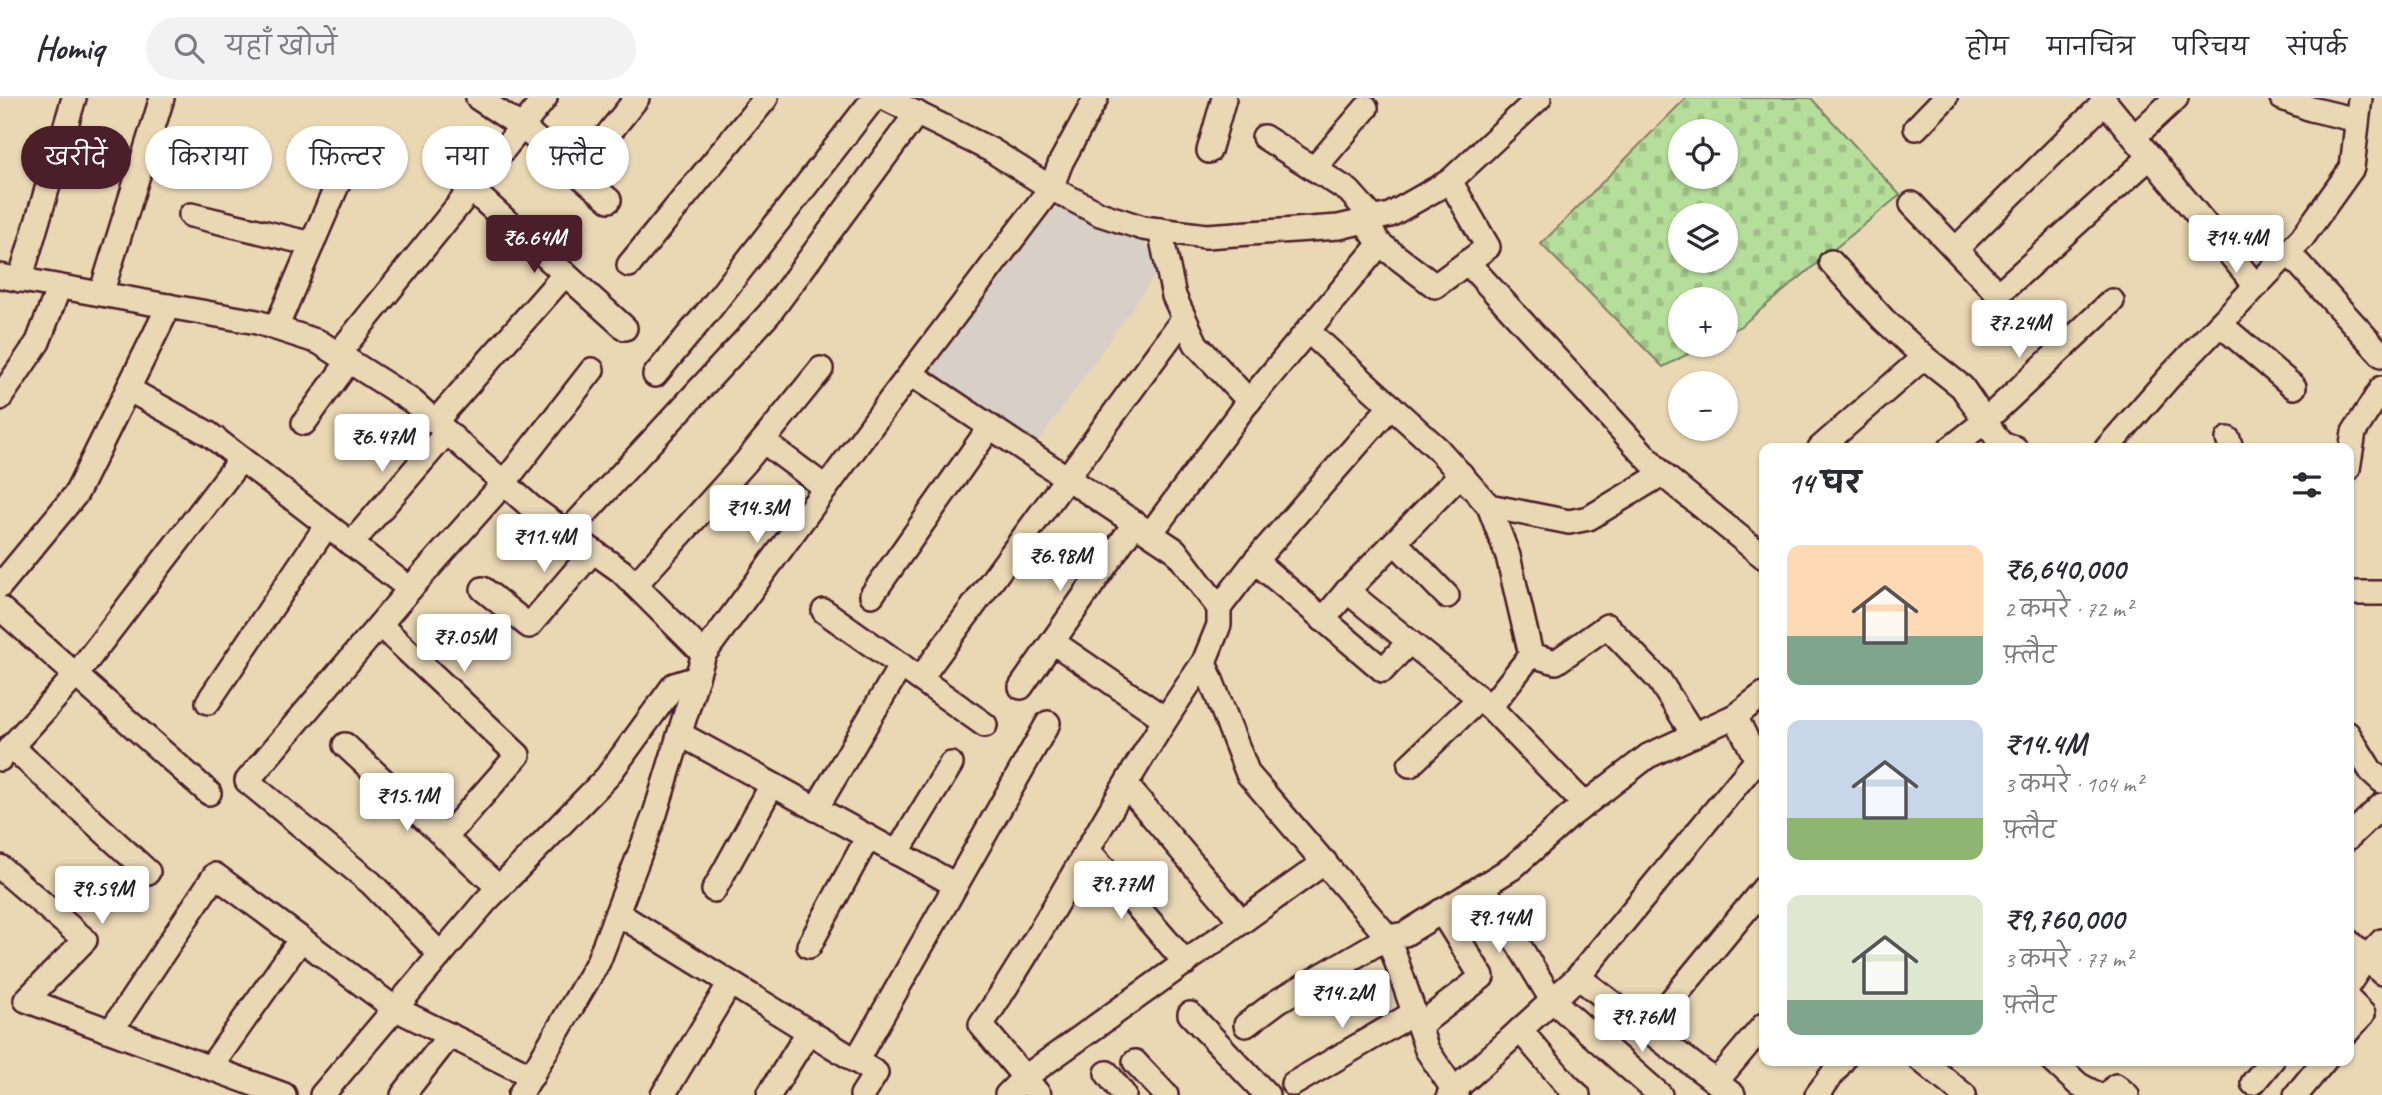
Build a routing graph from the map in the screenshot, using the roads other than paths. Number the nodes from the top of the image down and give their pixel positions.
1 (74, 98) edge
2 (162, 98) edge
3 (478, 98) edge
4 (545, 98) edge
5 (638, 98) edge
6 (766, 98) edge
7 (874, 98) edge
8 (885, 98) edge
9 (1096, 98) edge
10 (1224, 98) edge
11 (1539, 98) edge
12 (1945, 98) edge
13 (2176, 98) edge
14 (2282, 98) edge
15 (2104, 100) edge
16 (1366, 108) dead end
17 (2358, 109) edge
18 (917, 113) junction
19 (615, 126) edge
20 (522, 127) junction
21 (1916, 128) dead end
22 (1264, 137) dead end
23 (2134, 137) junction
24 (1209, 151) dead end
25 (2150, 157) junction
26 (1314, 169) junction
27 (1450, 181) junction
28 (1051, 188) junction
29 (335, 189) edge
30 (471, 190) junction
31 (609, 200) dead end
32 (1912, 204) dead end
33 (191, 215) dead end
34 (1369, 220) junction
35 (1160, 230) junction
36 (312, 244) junction
37 (1380, 244) junction
38 (1956, 249) junction
39 (2288, 252) junction
40 (1467, 262) junction
41 (1831, 262) dead end
42 (629, 265) dead end
43 (565, 274) junction
44 (10, 278) edge
45 (2256, 286) junction
46 (59, 287) junction
47 (100, 294) junction
48 (2112, 301) dead end
49 (169, 306) junction
50 (1184, 318) junction
51 (2220, 324) junction
52 (276, 328) junction
53 (625, 328) dead end
54 (1308, 331) junction
55 (2382, 355) edge
56 (344, 357) junction
57 (1924, 357) junction
58 (821, 369) dead end
59 (592, 370) dead end
60 (655, 374) dead end
61 (911, 374) junction
62 (2294, 387) dead end
63 (2382, 388) edge
64 (128, 389) junction
65 (1, 396) edge
66 (1249, 401) junction
67 (1391, 406) junction
68 (1985, 421) junction
69 (303, 422) dead end
70 (441, 427) junction
71 (990, 427) junction
72 (763, 441) junction
73 (1826, 443) edge
74 (1957, 443) edge
75 (2000, 443) edge
76 (2112, 443) edge
77 (2352, 443) edge
78 (241, 459) junction
79 (1461, 474) junction
80 (1662, 474) junction
81 (1066, 478) junction
82 (504, 483) junction
83 (826, 488) junction
84 (1489, 506) junction
85 (327, 525) junction
86 (1143, 528) junction
87 (567, 533) junction
88 (1395, 542) junction
89 (351, 544) junction
90 (593, 551) junction
91 (1759, 552) edge
92 (1255, 561) junction
93 (635, 585) junction
94 (0, 586) edge
95 (410, 589) junction
96 (483, 589) dead end
97 (1346, 591) junction
98 (2354, 593) edge
99 (2382, 593) edge
100 (872, 595) dead end
101 (1447, 596) dead end
102 (0, 608) edge
103 (1219, 608) junction
104 (824, 611) dead end
105 (1323, 620) junction
106 (380, 625) junction
107 (1053, 642) junction
108 (1409, 642) junction
109 (704, 654) junction
110 (1531, 655) junction
111 (1204, 662) junction
112 (901, 665) junction
113 (76, 675) junction
114 (697, 678) junction
115 (920, 679) junction
116 (1021, 687) dead end
117 (1759, 698) edge
118 (208, 702) dead end
119 (1484, 703) junction
120 (1735, 716) junction
121 (1165, 719) junction
122 (1048, 723) dead end
123 (985, 725) dead end
124 (680, 734) junction
125 (1694, 735) junction
126 (2354, 744) edge
127 (345, 746) dead end
128 (6, 753) edge
129 (951, 764) dead end
130 (1410, 765) dead end
131 (2382, 781) edge
132 (772, 785) junction
133 (1126, 785) junction
134 (209, 793) dead end
135 (1585, 805) junction
136 (2382, 805) edge
137 (816, 809) junction
138 (2354, 832) edge
139 (868, 837) junction
140 (445, 838) junction
141 (1088, 850) junction
142 (898, 853) junction
143 (1325, 862) junction
144 (148, 872) dead end
145 (4, 878) edge
146 (954, 884) junction
147 (1483, 886) junction
148 (499, 888) junction
149 (714, 890) dead end
150 (1759, 894) edge
151 (1441, 911) junction
152 (617, 913) junction
153 (1242, 922) junction
154 (1388, 937) junction
155 (301, 939) junction
156 (2382, 941) edge
157 (809, 946) dead end
158 (2354, 947) edge
159 (440, 954) junction
160 (1186, 963) junction
161 (2374, 965) edge
162 (1578, 977) junction
163 (2354, 980) edge
164 (730, 983) junction
165 (1552, 1000) junction
166 (2354, 1005) edge
167 (394, 1008) junction
168 (1190, 1014) dead end
169 (1417, 1019) junction
170 (2354, 1024) edge
171 (1246, 1025) dead end
172 (1520, 1030) junction
173 (1647, 1030) junction
174 (111, 1031) junction
175 (808, 1031) junction
176 (1759, 1033) edge
177 (450, 1035) junction
178 (856, 1061) junction
179 (1135, 1062) dead end
180 (1839, 1066) edge
181 (1928, 1066) edge
182 (2058, 1066) edge
183 (2267, 1066) edge
184 (2320, 1066) edge
185 (209, 1068) junction
186 (1107, 1073) dead end
187 (2253, 1083) dead end
188 (1293, 1084) dead end
189 (526, 1085) edge
190 (1032, 1086) edge
191 (245, 1088) edge
192 (1725, 1088) edge
193 (1453, 1093) edge
194 (284, 1095) edge
195 (322, 1095) edge
196 (403, 1095) edge
197 (663, 1095) edge
198 (769, 1095) edge
199 (862, 1095) edge
200 (1007, 1095) edge
201 (1124, 1095) edge
202 (1166, 1095) edge
203 (1267, 1095) edge
204 (1578, 1095) edge
205 (1660, 1095) edge
206 (1817, 1095) edge
207 (1964, 1095) edge
208 (2098, 1095) edge
209 (2108, 1095) edge
210 (2127, 1095) edge
211 (2296, 1095) edge

1 - 44 street
2 - 47 street
3 - 20 street
4 - 20 street
5 - 19 street
6 - 42 street
7 - 60 street
8 - 18 street
9 - 28 street
10 - 24 street
11 - 27 street
12 - 21 street
13 - 23 street
14 - 17 street
15 - 23 street
15 - 38 street
16 - 26 street
17 - 39 street
18 - 28 street
18 - 87 street
20 - 30 street
20 - 31 street
22 - 26 street
23 - 25 street
25 - 38 street
25 - 45 street
26 - 34 street
27 - 34 street
27 - 40 street
28 - 35 street
28 - 61 street
29 - 36 street
30 - 43 street
30 - 56 street
32 - 38 street
33 - 36 street
34 - 35 street
34 - 37 street
35 - 50 street
36 - 52 street
37 - 40 street
37 - 54 street
39 - 45 street
39 - 55 street
40 - 80 street
41 - 57 street
43 - 53 street
43 - 70 street
44 - 46 street
45 - 51 street
46 - 47 street
46 - 65 street
47 - 49 street
48 - 68 street
49 - 52 street
49 - 64 street
50 - 66 street
50 - 81 street
51 - 62 street
51 - 76 street
52 - 56 street
54 - 66 street
54 - 67 street
56 - 69 street
56 - 70 street
57 - 68 street
57 - 73 street
58 - 72 street
59 - 82 street
61 - 71 street
61 - 83 street
63 - 77 street
64 - 78 street
64 - 94 street
66 - 86 street
67 - 79 street
67 - 92 street
68 - 74 street
68 - 75 street
70 - 82 street
70 - 89 street
71 - 81 street
71 - 100 street
72 - 83 street
72 - 93 street
78 - 85 street
78 - 113 street
79 - 84 street
79 - 88 street
80 - 84 street
80 - 91 street
81 - 86 street
81 - 115 street
82 - 87 street
82 - 95 street
83 - 109 street
84 - 110 street
85 - 89 street
85 - 118 street
86 - 103 street
86 - 107 street
87 - 90 street
88 - 97 street
88 - 101 street
89 - 95 street
90 - 93 street
90 - 96 street
92 - 103 street
92 - 105 street
93 - 109 street
95 - 106 street
97 - 105 street
97 - 108 street
98 - 99 street
102 - 113 street
103 - 111 street
104 - 112 street
105 - 108 street
106 - 140 street
106 - 159 street
107 - 116 street
107 - 121 street
108 - 119 street
109 - 114 street
110 - 119 street
110 - 125 street
111 - 121 street
111 - 143 street
112 - 115 street
112 - 137 street
113 - 128 street
113 - 134 street
114 - 124 street
114 - 148 street
115 - 123 street
117 - 120 street
119 - 130 street
119 - 135 street
120 - 125 street
120 - 162 street
121 - 133 street
122 - 146 street
124 - 132 street
124 - 152 street
125 - 135 street
126 - 131 street
127 - 140 street
128 - 144 street
129 - 142 street
132 - 137 street
132 - 149 street
133 - 141 street
133 - 153 street
135 - 147 street
136 - 138 street
137 - 139 street
139 - 142 street
139 - 157 street
140 - 148 street
141 - 160 street
141 - 190 street
142 - 146 street
143 - 153 street
143 - 154 street
145 - 174 street
146 - 178 street
147 - 151 street
147 - 165 street
148 - 159 street
150 - 173 street
151 - 154 street
151 - 169 street
152 - 164 street
152 - 189 street
153 - 160 street
154 - 169 street
154 - 171 street
155 - 167 street
155 - 174 street
155 - 185 street
156 - 161 street
158 - 161 street
159 - 167 street
160 - 190 street
161 - 163 street
162 - 165 street
162 - 173 street
164 - 175 street
164 - 197 street
165 - 172 street
165 - 205 street
166 - 170 street
167 - 177 street
167 - 195 street
168 - 203 street
169 - 188 street
169 - 193 street
172 - 193 street
172 - 204 street
173 - 192 street
174 - 185 street
175 - 178 street
175 - 198 street
176 - 192 street
177 - 189 street
177 - 196 street
178 - 199 street
179 - 202 street
180 - 206 street
181 - 207 street
182 - 208 street
183 - 187 street
184 - 211 street
185 - 191 street
186 - 201 street
190 - 200 street
191 - 194 street
209 - 210 street

